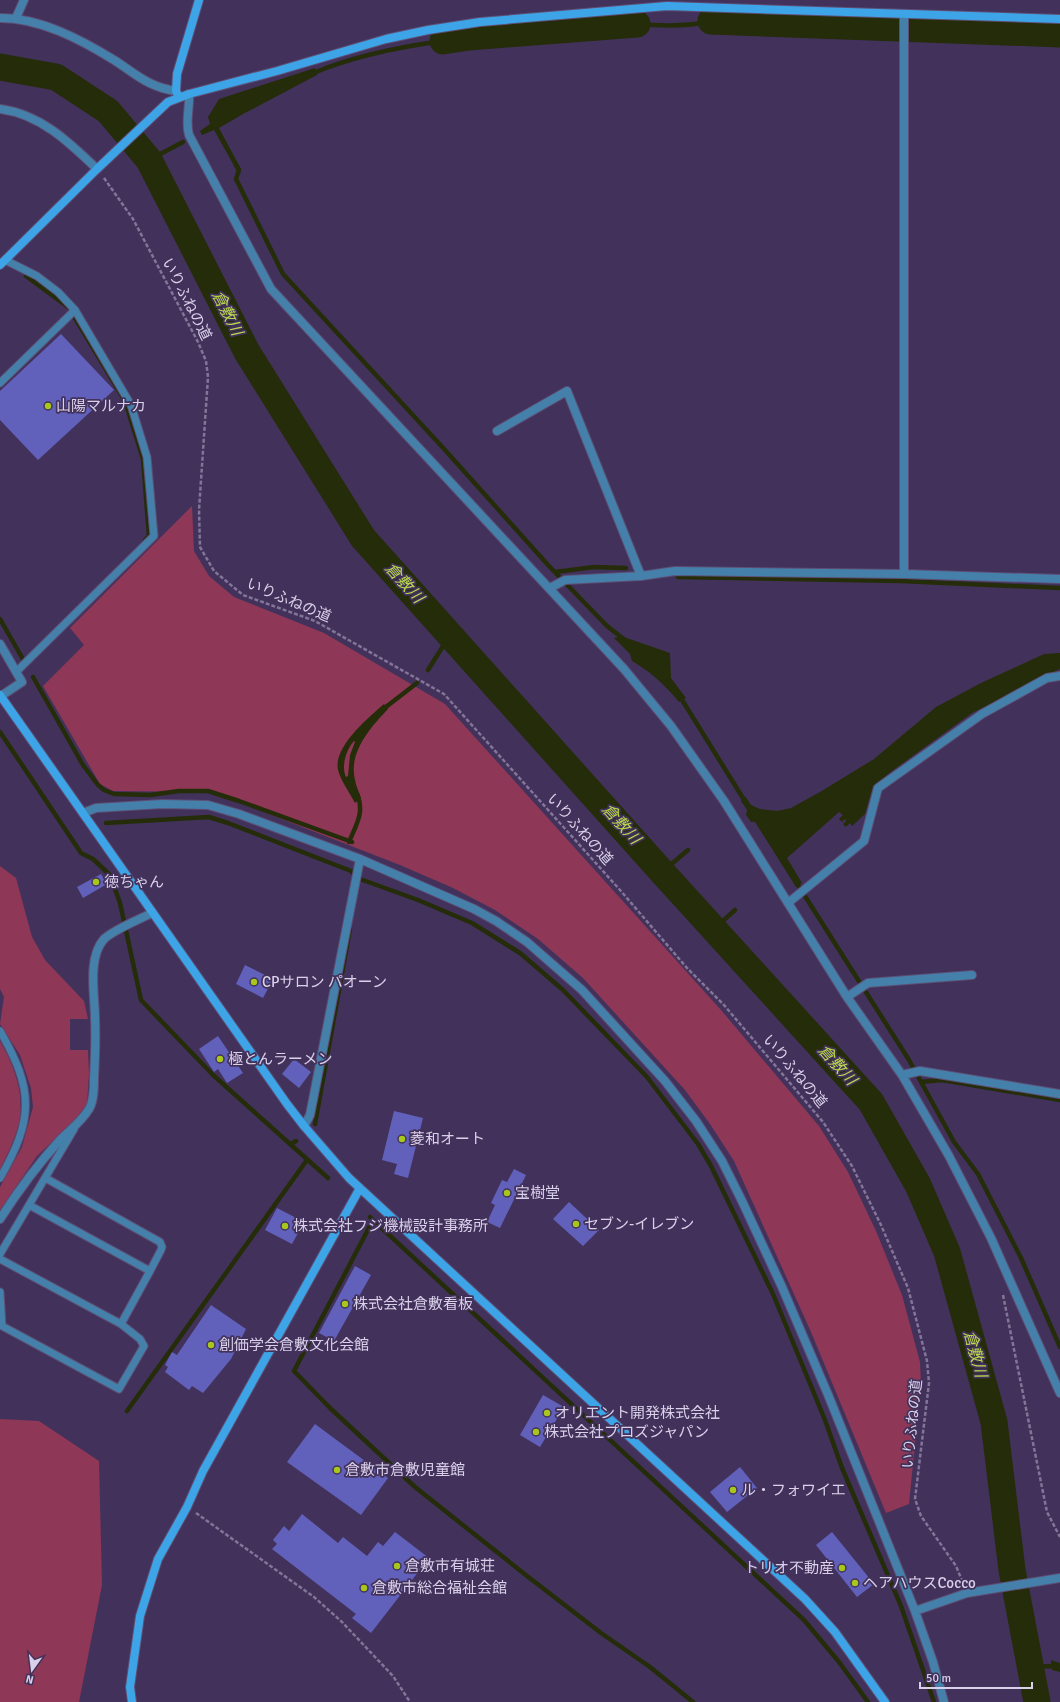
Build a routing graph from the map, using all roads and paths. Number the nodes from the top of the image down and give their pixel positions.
1 (24, 0) edge
2 (200, 0) edge
3 (668, 3) edge
4 (0, 18) edge
5 (16, 18) junction
6 (904, 18) junction
7 (1060, 18) edge
8 (177, 94) junction
9 (189, 94) junction
10 (0, 109) edge
11 (100, 166) junction
12 (2, 261) edge
13 (75, 310) junction
14 (0, 383) edge
15 (497, 431) dead end
16 (904, 574) junction
17 (641, 576) junction
18 (1060, 579) edge
19 (550, 588) junction
20 (0, 644) edge
21 (16, 672) junction
22 (1060, 676) edge
23 (1, 695) edge
24 (82, 813) junction
25 (359, 863) junction
26 (788, 902) junction
27 (152, 913) junction
28 (972, 975) dead end
29 (847, 997) junction
30 (0, 1031) edge
31 (906, 1074) junction
32 (1060, 1094) edge
33 (77, 1124) junction
34 (304, 1126) junction
35 (0, 1178) edge
36 (49, 1180) dead end
37 (360, 1188) junction
38 (28, 1205) junction
39 (0, 1219) edge
40 (0, 1254) edge
41 (0, 1259) edge
42 (150, 1271) junction
43 (0, 1292) edge
44 (1002, 1293) dead end
45 (121, 1324) junction
46 (1060, 1393) edge
47 (187, 1507) junction
48 (1060, 1537) edge
49 (1060, 1578) edge
50 (969, 1592) junction
51 (915, 1611) junction
52 (132, 1702) edge
53 (410, 1702) edge
54 (885, 1702) edge
55 (944, 1702) edge

1 - 5 street
2 - 8 street
3 - 6 street
3 - 9 street
4 - 5 street
5 - 8 street
6 - 7 street
6 - 16 street
8 - 9 street
8 - 11 street
9 - 19 street
10 - 11 street
11 - 12 street
11 - 50 path, いりふねの道
12 - 13 lane
13 - 14 lane
13 - 21 lane
15 - 17 street
16 - 17 street
16 - 18 street
17 - 19 street
19 - 26 street
20 - 21 street
21 - 23 street
22 - 26 street
23 - 24 street
24 - 25 street
24 - 27 street
25 - 34 street
25 - 51 street
26 - 29 street
27 - 33 street
27 - 34 street
28 - 29 street
29 - 31 street
30 - 35 lane
31 - 32 street
31 - 46 street
33 - 38 lane
33 - 39 street
34 - 37 street
36 - 42 lane
37 - 47 street
37 - 54 street
38 - 40 lane
38 - 42 lane
41 - 45 lane
42 - 45 lane
43 - 45 lane
44 - 48 path
47 - 52 street
47 - 53 path
49 - 50 street
50 - 51 street
51 - 55 street

